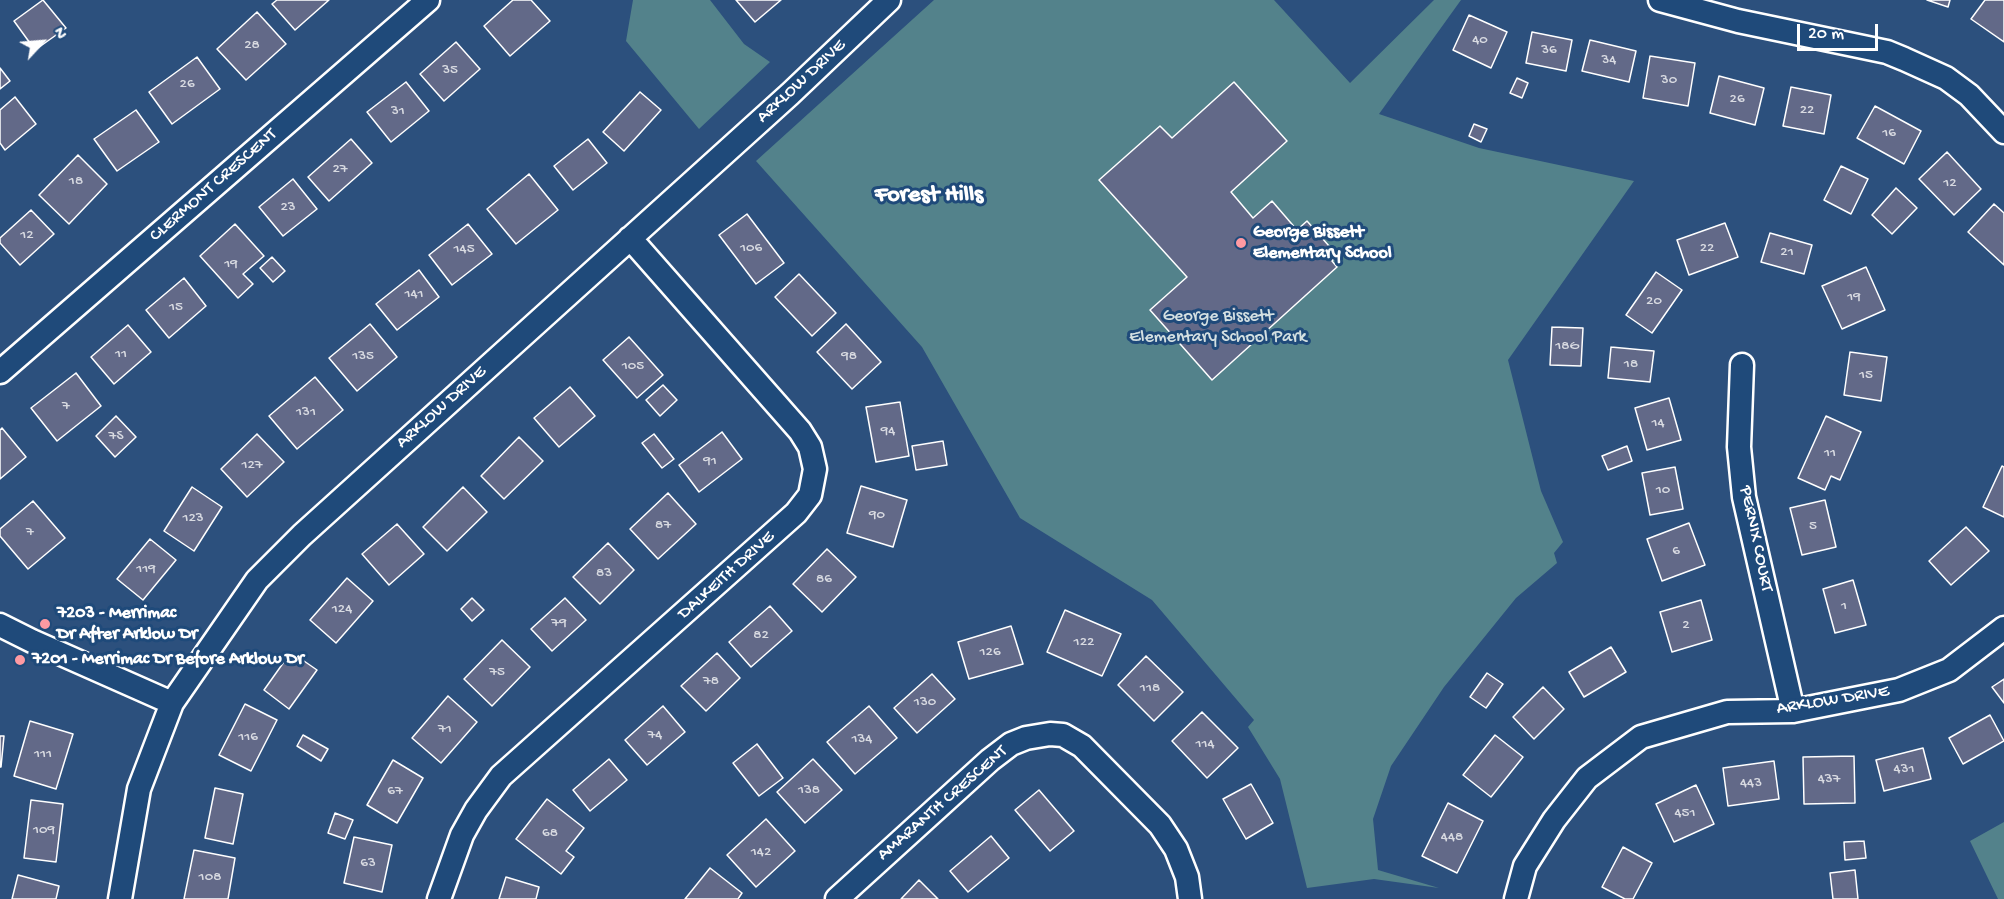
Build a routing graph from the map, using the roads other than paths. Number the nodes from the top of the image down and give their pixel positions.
1 (428, 0) edge
2 (889, 0) edge
3 (1660, 0) edge
4 (2004, 132) edge
5 (630, 238) junction
6 (1742, 365) dead end
7 (0, 372) edge
8 (0, 625) edge
9 (2004, 628) edge
10 (172, 703) junction
11 (1793, 711) junction
12 (120, 899) edge
13 (439, 899) edge
14 (837, 899) edge
15 (1190, 899) edge
16 (1516, 899) edge

1 - 7 street, CLERMONT CRESCENT
2 - 5 street, ARKLOW DRIVE
3 - 4 street
5 - 10 street, ARKLOW DRIVE
5 - 13 street, DALKEITH DRIVE
6 - 11 street, PERNIX COURT
8 - 10 street
9 - 11 street, ARKLOW DRIVE
10 - 12 street, ARKLOW DRIVE
11 - 16 street, ARKLOW DRIVE
14 - 15 street, AMARANTH CRESCENT

